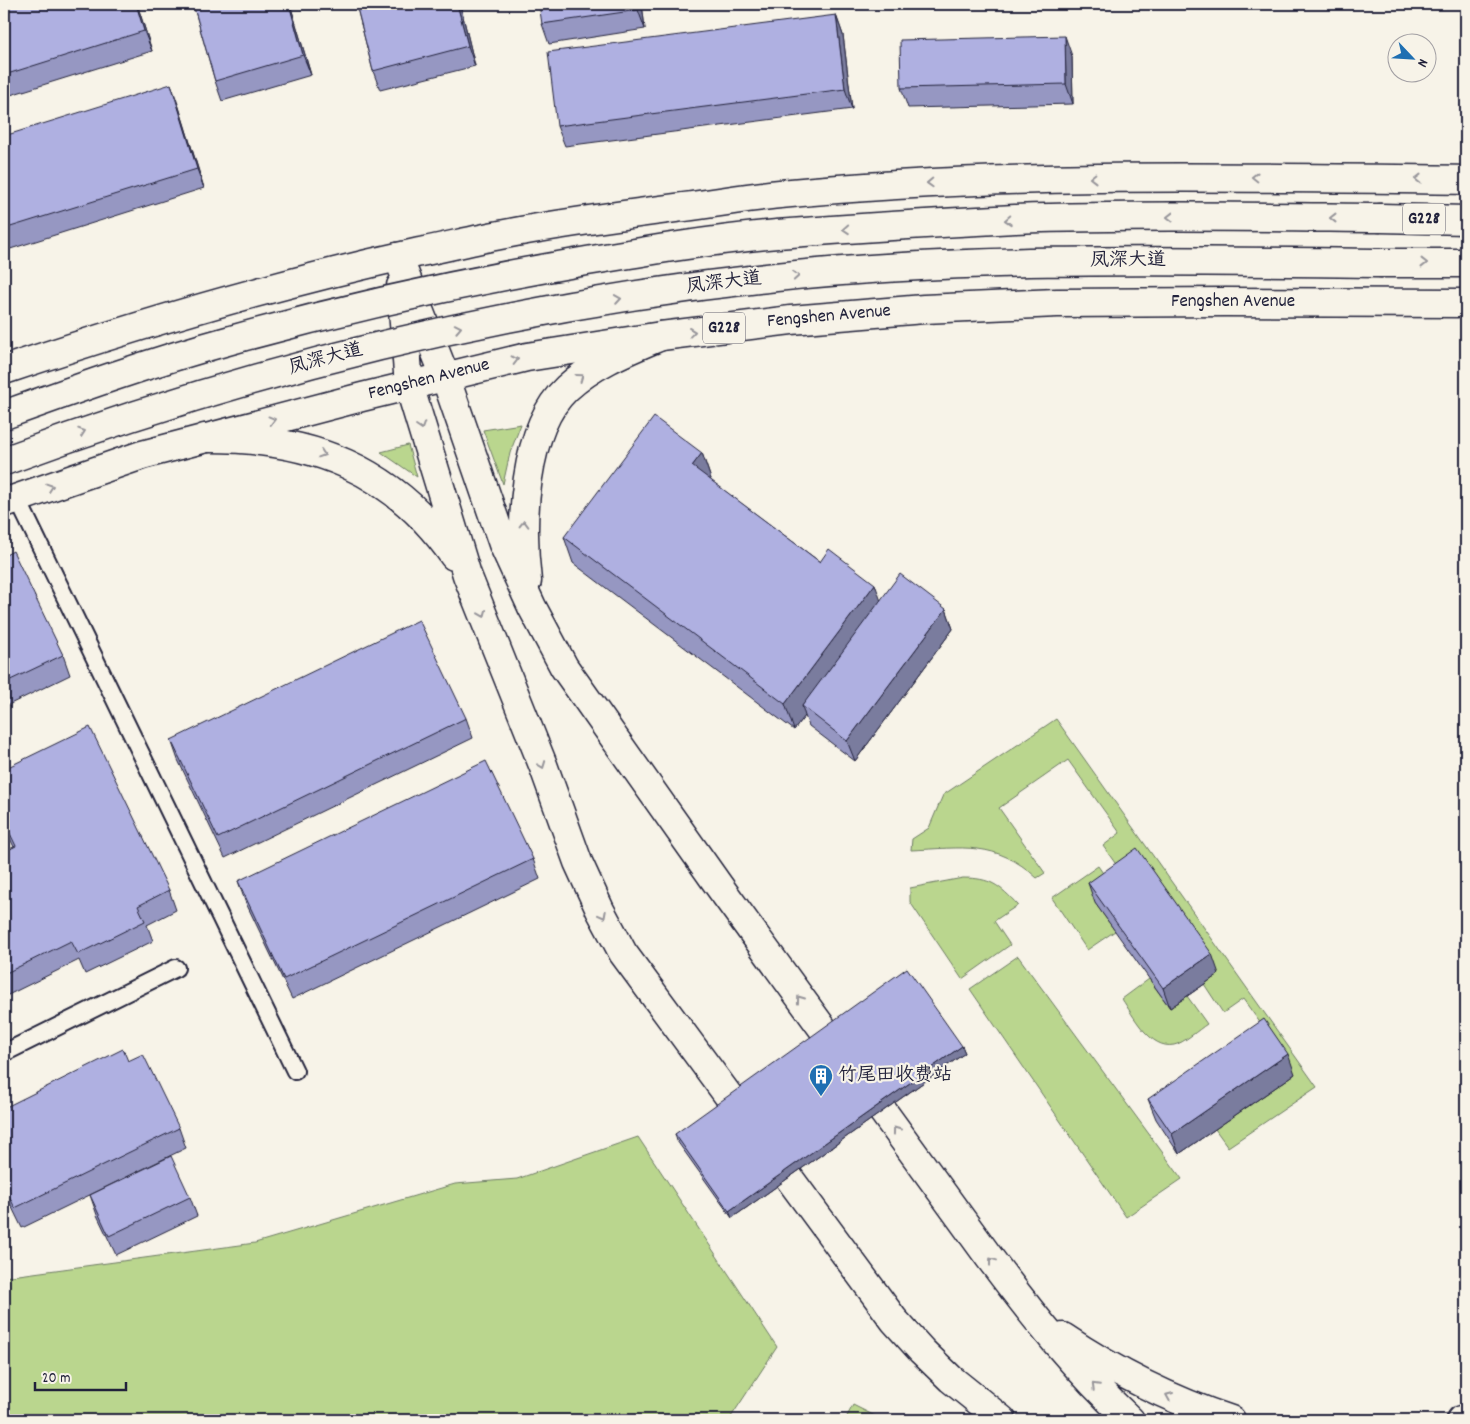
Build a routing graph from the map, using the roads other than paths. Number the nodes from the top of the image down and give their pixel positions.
1 (1466, 180) edge
2 (1466, 220) edge
3 (398, 257) junction
4 (1466, 264) edge
5 (1466, 303) edge
6 (661, 336) junction
7 (4, 370) edge
8 (445, 376) junction
9 (409, 385) junction
10 (4, 414) edge
11 (205, 438) junction
12 (4, 461) edge
13 (10, 501) edge
14 (467, 575) junction
15 (532, 607) junction
16 (176, 968) dead end
17 (4, 1053) edge
18 (295, 1071) dead end
19 (1034, 1318) junction
20 (951, 1379) junction
21 (1466, 1418) edge
22 (986, 1420) edge
23 (1002, 1420) edge
24 (1130, 1420) edge
25 (1231, 1420) edge
26 (1461, 1420) edge

1 -> 3 highway, G228
2 -> 10 highway, G228, bridge
3 - 7 highway, G228
3 - 8 highway
3 - 9 highway
12 -> 4 highway, 凤深大道 / G228, bridge
6 -> 5 highway, Fengshen Avenue / G228
8 -> 6 highway, Fengshen Avenue / G228
15 -> 6 highway
8 - 9 highway, Fengshen Avenue / G228
8 - 15 highway
11 -> 9 highway, Fengshen Avenue / G228
9 -> 14 highway
13 -> 11 highway, Fengshen Avenue / G228
11 -> 14 highway
13 - 18 lane
14 -> 20 highway
19 -> 15 highway
16 - 17 lane
24 -> 19 highway
25 -> 19 highway
20 - 22 highway
20 - 23 highway
21 - 26 highway

